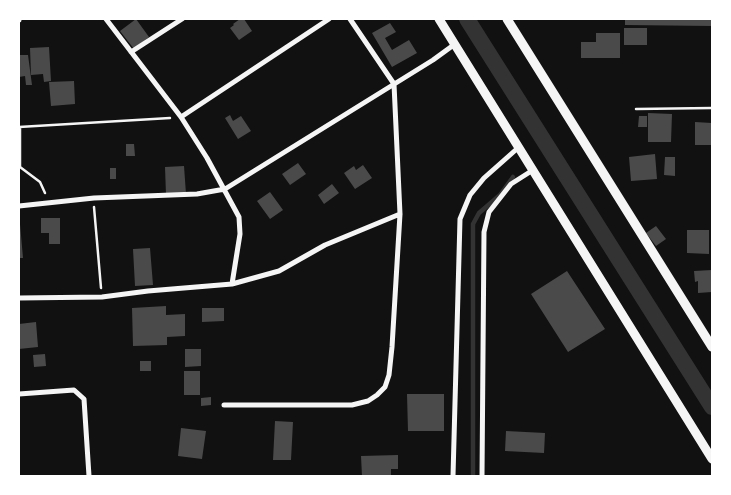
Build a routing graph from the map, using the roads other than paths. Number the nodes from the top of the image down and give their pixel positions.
1 (106, 19) edge
2 (182, 19) edge
3 (329, 19) edge
4 (350, 19) edge
5 (439, 19) edge
6 (507, 19) edge
7 (455, 44) junction
8 (131, 52) junction
9 (394, 84) junction
10 (181, 117) junction
11 (519, 147) junction
12 (533, 170) junction
13 (225, 189) junction
14 (19, 206) edge
15 (400, 214) junction
16 (232, 284) junction
17 (19, 298) edge
18 (709, 336) edge
19 (712, 347) edge
20 (19, 394) edge
21 (224, 405) dead end
22 (712, 459) edge
23 (89, 476) edge
24 (452, 476) edge
25 (482, 476) edge

1 - 8 street
2 - 8 street
3 - 10 street
4 - 9 street
5 - 7 street
6 - 18 street
7 - 9 street
7 - 11 street
8 - 10 street
9 - 13 street
9 - 15 street
10 - 13 street
11 - 12 street
11 - 24 street
12 - 22 street
12 - 25 street
13 - 14 street
13 - 16 street
15 - 16 street
15 - 21 street
16 - 17 street
18 - 19 street
20 - 23 street

